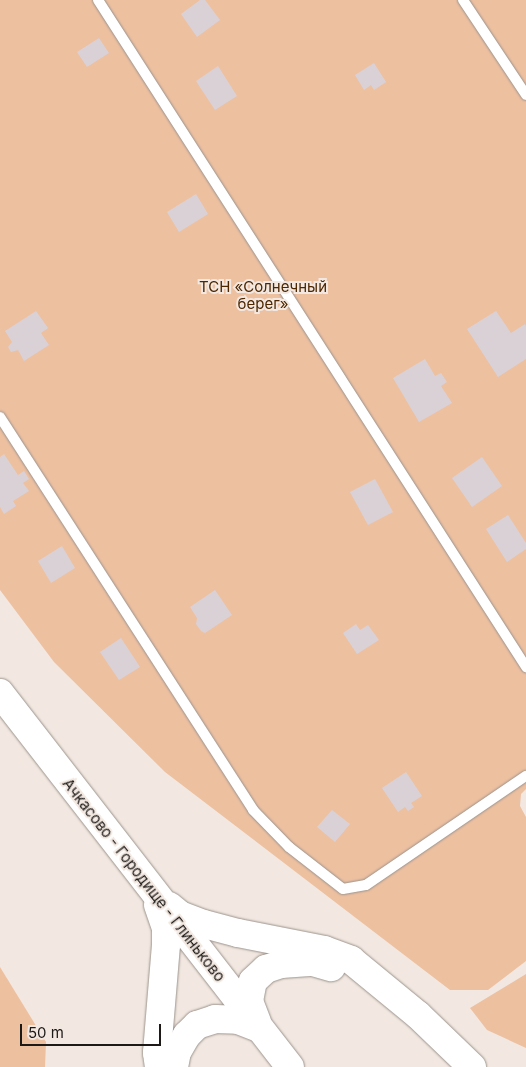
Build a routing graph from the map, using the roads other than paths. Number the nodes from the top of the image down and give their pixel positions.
1 (98, 0) edge
2 (463, 0) edge
3 (526, 95) edge
4 (0, 417) edge
5 (526, 667) edge
6 (0, 693) edge
7 (526, 776) edge
8 (154, 894) junction
9 (259, 1028) junction
10 (159, 1067) edge
11 (174, 1067) edge
12 (290, 1067) edge
13 (446, 1067) edge
14 (472, 1067) edge

1 - 5 lane
2 - 3 lane
4 - 7 lane
6 - 8 street, Ачкасово - Городище - Глиньково
8 - 9 street, Ачкасово - Городище - Глиньково
8 - 10 street
8 - 14 street
9 - 11 street
9 - 12 street, Ачкасово - Городище - Глиньково
9 - 13 street

